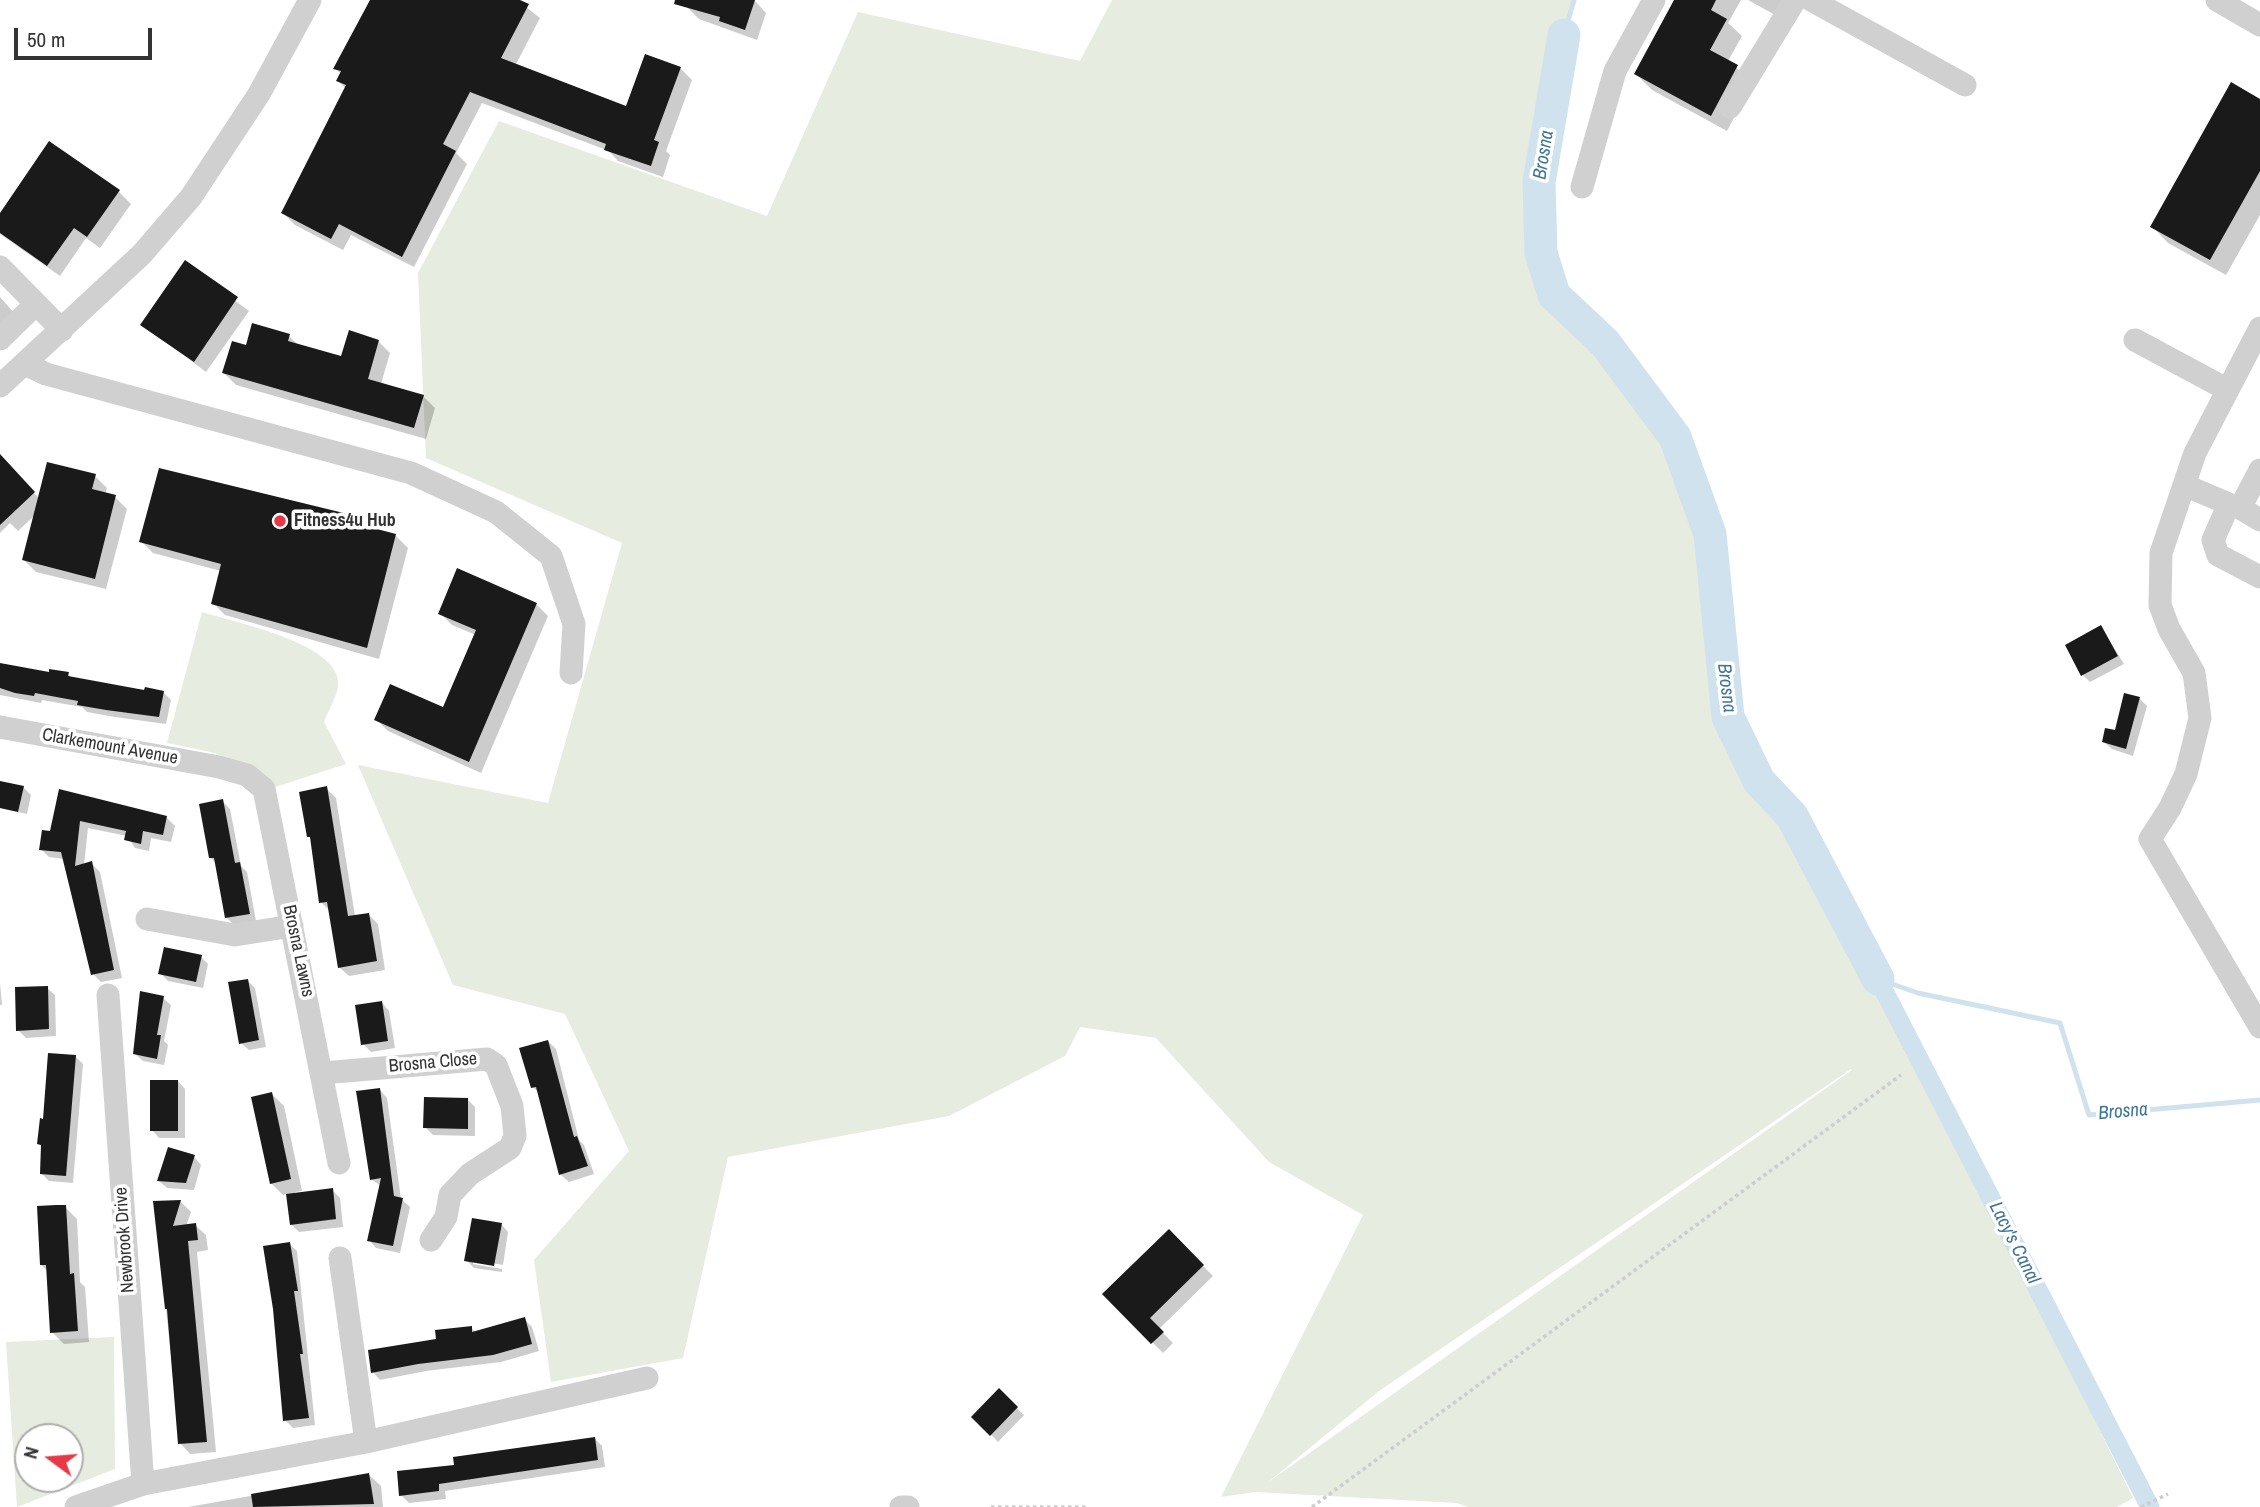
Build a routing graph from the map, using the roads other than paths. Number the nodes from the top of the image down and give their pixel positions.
1 (310, 0) edge
2 (1654, 0) edge
3 (1795, 0) edge
4 (1811, 0) edge
5 (2217, 0) edge
6 (2260, 25) edge
7 (1965, 85) dead end
8 (1730, 107) dead end
9 (1582, 187) dead end
10 (0, 267) edge
11 (36, 304) junction
12 (2260, 328) edge
13 (62, 330) junction
14 (0, 339) edge
15 (2135, 340) dead end
16 (25, 365) junction
17 (0, 386) edge
18 (2228, 390) junction
19 (2260, 470) edge
20 (2184, 485) junction
21 (2260, 520) edge
22 (2260, 577) edge
23 (571, 673) dead end
24 (0, 727) edge
25 (219, 767) joint
26 (147, 919) dead end
27 (292, 926) junction
28 (108, 995) dead end
29 (2260, 1027) edge
30 (323, 1073) junction
31 (339, 1163) dead end
32 (431, 1240) dead end
33 (340, 1258) dead end
34 (647, 1378) dead end
35 (366, 1442) junction
36 (143, 1484) junction
37 (76, 1507) edge

1 - 13 street
2 - 9 street
3 - 8 street
4 - 7 street
5 - 6 street
10 - 11 street
11 - 13 street
11 - 14 street
12 - 18 street
13 - 16 street
15 - 18 street
16 - 17 street
16 - 23 street
18 - 20 street
19 - 21 street
20 - 22 street
20 - 29 street
24 - 25 street, Clarkemount Avenue
25 - 27 street, Brosna Lawns
26 - 27 street
27 - 30 street, Brosna Lawns
28 - 36 street, Newbrook Drive
30 - 31 street, Brosna Lawns
30 - 32 street, Brosna Close
33 - 35 street
34 - 35 street
35 - 36 street
36 - 37 street

